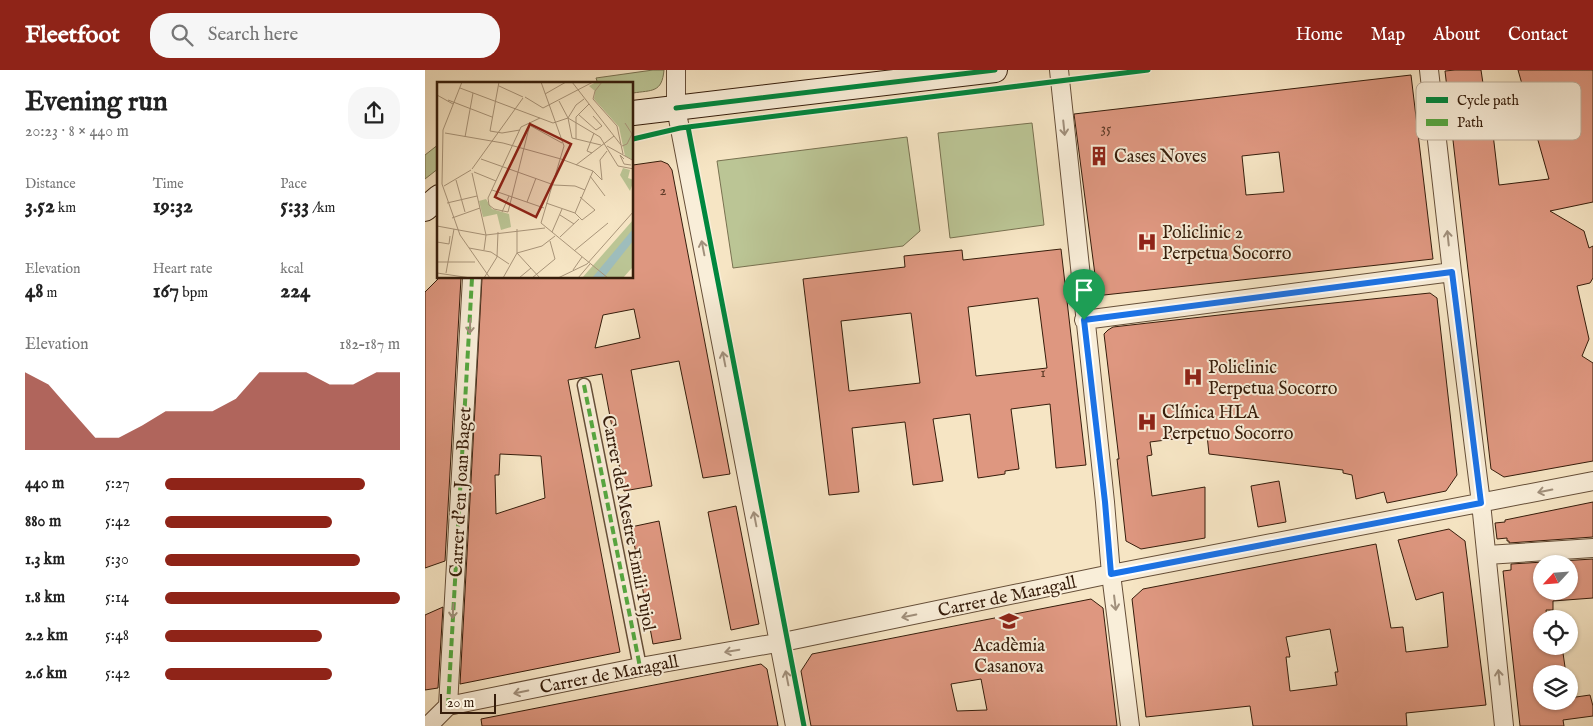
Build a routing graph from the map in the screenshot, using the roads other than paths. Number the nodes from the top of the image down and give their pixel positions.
1 (676, 70) edge
2 (995, 70) edge
3 (1059, 70) edge
4 (677, 108) junction
5 (634, 113) edge
6 (1437, 140) edge
7 (437, 198) edge
8 (425, 209) edge
9 (1452, 272) junction
10 (472, 279) edge
11 (1084, 320) junction
12 (584, 385) dead end
13 (1593, 481) edge
14 (1481, 503) junction
15 (1593, 548) edge
16 (1487, 555) junction
17 (1111, 574) junction
18 (780, 642) junction
19 (639, 667) junction
20 (448, 706) junction
21 (428, 726) edge
22 (795, 726) edge
23 (1130, 726) edge
24 (1504, 726) edge

1 - 4 street
2 - 4 main road
3 -> 11 street
4 - 5 main road
18 -> 4 street
9 -> 6 street
7 - 8 main road
9 - 11 street
9 - 14 street
10 -> 20 street, Carrer d'en Joan Baget
11 - 17 street
12 - 19 street, Carrer del Mestre Emili Pujol
13 -> 14 street, Carrer de Maragall
14 - 16 street
14 - 17 street, Carrer de Maragall
15 - 16 street
24 -> 16 street
17 -> 18 street, Carrer de Maragall
17 -> 23 street
18 -> 19 street, Carrer de Maragall
22 -> 18 street
19 -> 20 street, Carrer de Maragall
20 - 21 street

